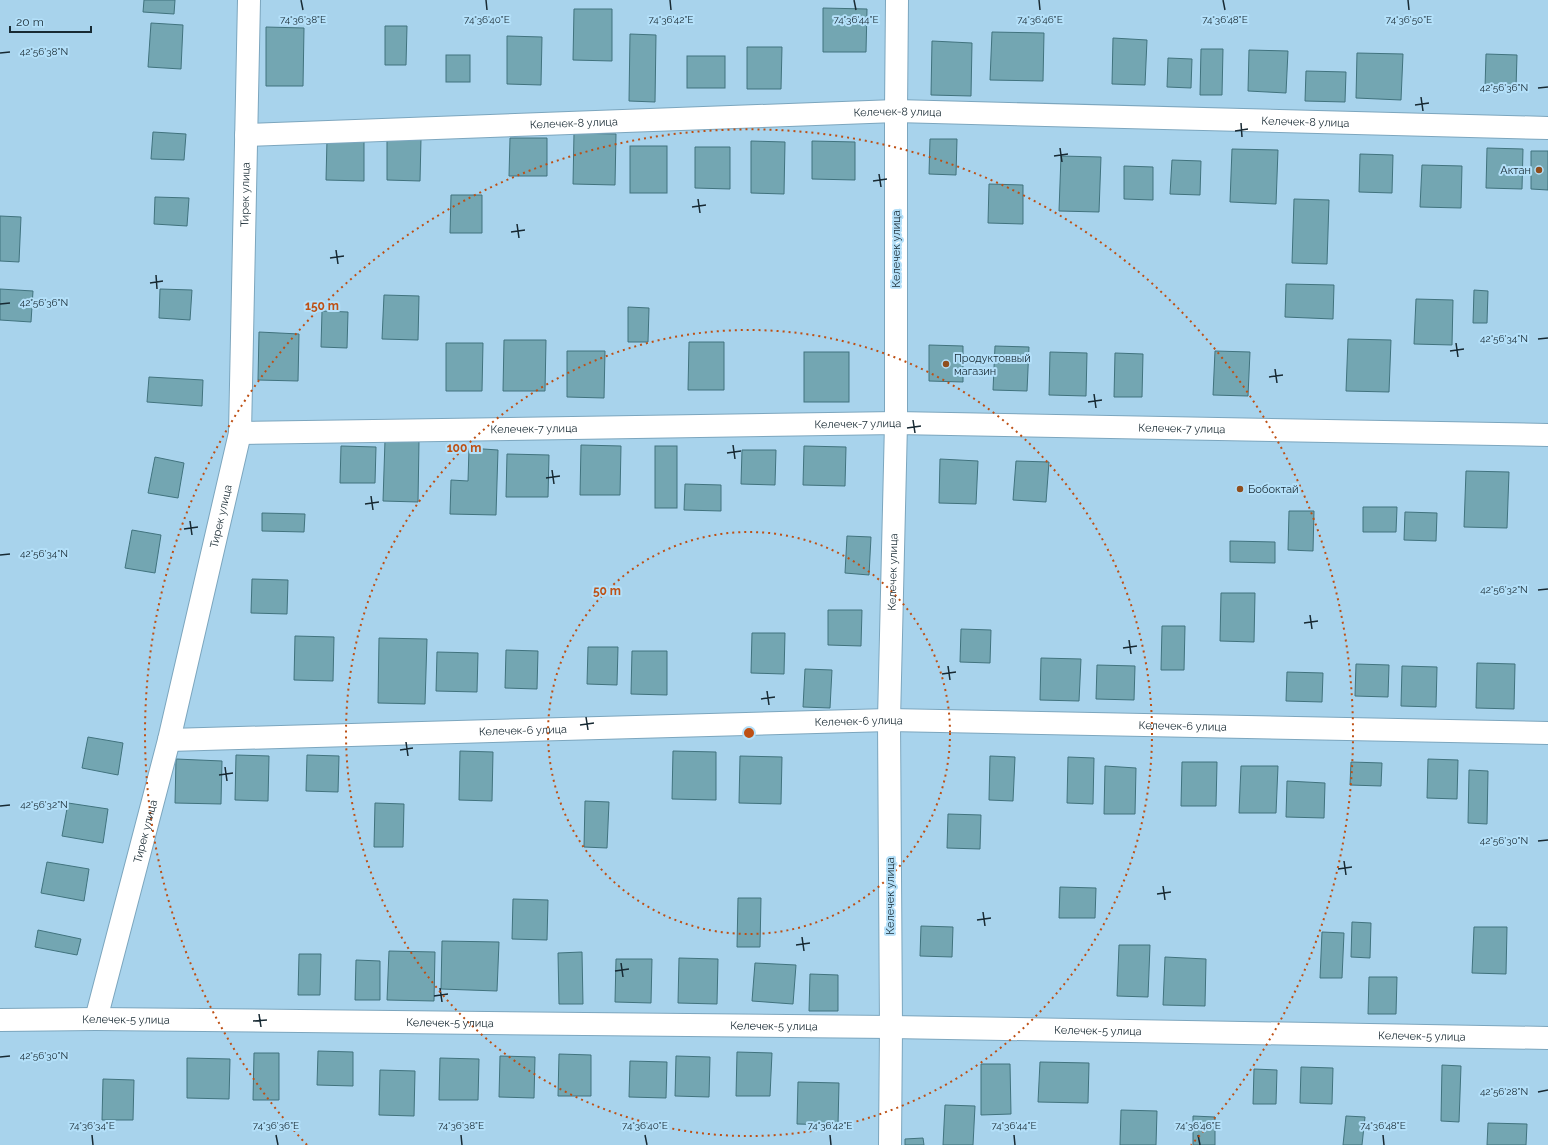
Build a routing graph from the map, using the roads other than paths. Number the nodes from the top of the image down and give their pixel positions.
1 (249, 0) edge
2 (897, 0) edge
3 (896, 111) junction
4 (1548, 128) edge
5 (246, 135) junction
6 (896, 423) junction
7 (240, 433) junction
8 (1548, 435) edge
9 (889, 720) junction
10 (1548, 733) edge
11 (170, 740) junction
12 (0, 1020) edge
13 (96, 1020) junction
14 (891, 1027) junction
15 (1548, 1038) edge
16 (890, 1145) edge

1 - 5 street, Тирек улица
2 - 3 street, Келечек улица
3 - 4 street, Келечек-8 улица
3 - 5 street, Келечек-8 улица
3 - 6 street, Келечек улица
5 - 7 street, Тирек улица
6 - 7 street, Келечек-7 улица
6 - 8 street, Келечек-7 улица
6 - 9 street, Келечек улица
7 - 11 street, Тирек улица
9 - 10 street, Келечек-6 улица
9 - 11 street, Келечек-6 улица
9 - 14 street, Келечек улица
11 - 13 street, Тирек улица
12 - 13 street, Келечек-5 улица
13 - 14 street, Келечек-5 улица
14 - 15 street, Келечек-5 улица
14 - 16 street, Келечек улица

